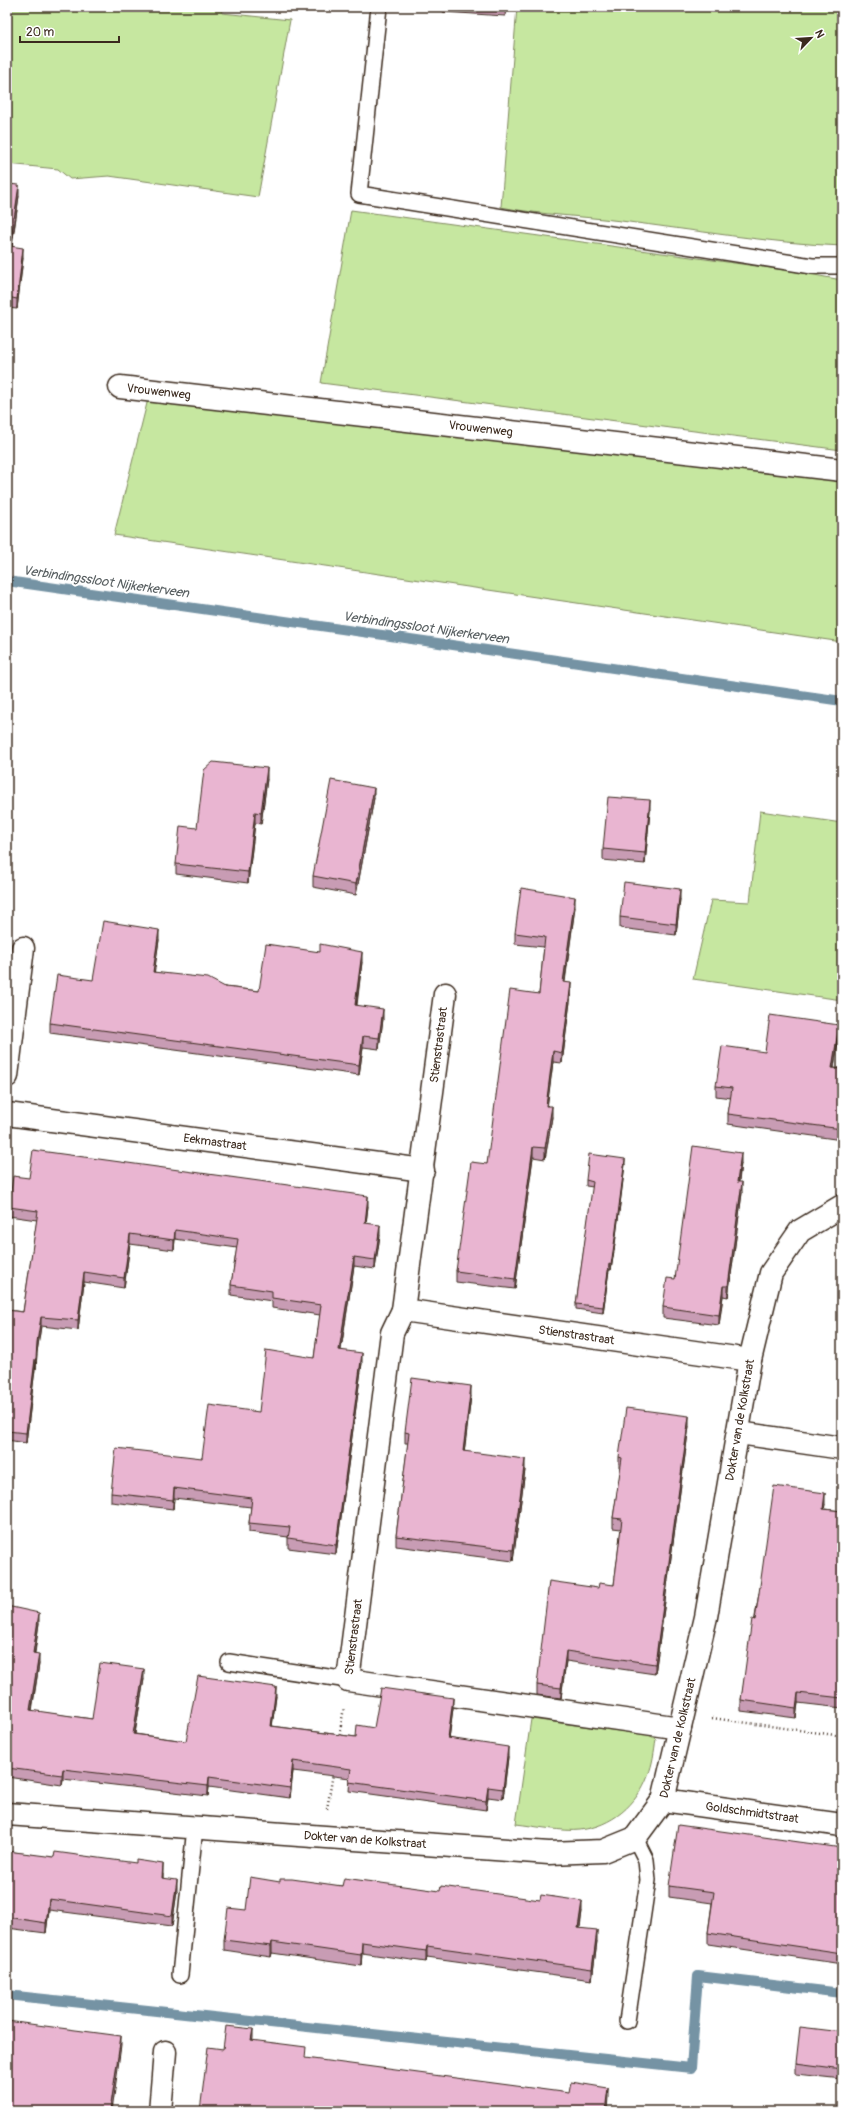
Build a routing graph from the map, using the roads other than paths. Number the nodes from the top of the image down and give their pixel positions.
1 (379, 7) edge
2 (842, 266) edge
3 (120, 387) dead end
4 (842, 470) edge
5 (23, 948) dead end
6 (445, 994) dead end
7 (7, 1076) edge
8 (7, 1114) edge
9 (423, 1170) junction
10 (842, 1206) edge
11 (402, 1310) junction
12 (750, 1360) junction
13 (739, 1433) junction
14 (842, 1448) edge
15 (229, 1662) dead end
16 (348, 1680) junction
17 (682, 1721) junction
18 (663, 1800) junction
19 (7, 1814) edge
20 (842, 1825) edge
21 (195, 1827) junction
22 (635, 1838) junction
23 (180, 1975) dead end
24 (627, 2021) dead end
25 (165, 2052) dead end
26 (160, 2111) edge

1 - 2 lane
3 - 4 street, Vrouwenweg
5 - 7 street
6 - 9 street, Stienstrastraat
8 - 9 street, Eekmastraat
9 - 11 street, Stienstrastraat
10 - 12 street, Dokter van de Kolkstraat
11 - 12 street, Stienstrastraat
11 - 16 street, Stienstrastraat
12 - 13 street, Dokter van de Kolkstraat
13 - 14 street
13 - 17 street, Dokter van de Kolkstraat
15 - 16 lane
16 - 17 street, Stienstrastraat
17 - 18 street, Dokter van de Kolkstraat
18 - 20 street, Goldschmidtstraat
18 - 22 street, Dokter van de Kolkstraat
19 - 21 street, Dokter van de Kolkstraat
21 - 22 street, Dokter van de Kolkstraat
21 - 23 lane
22 - 24 lane
25 - 26 street

